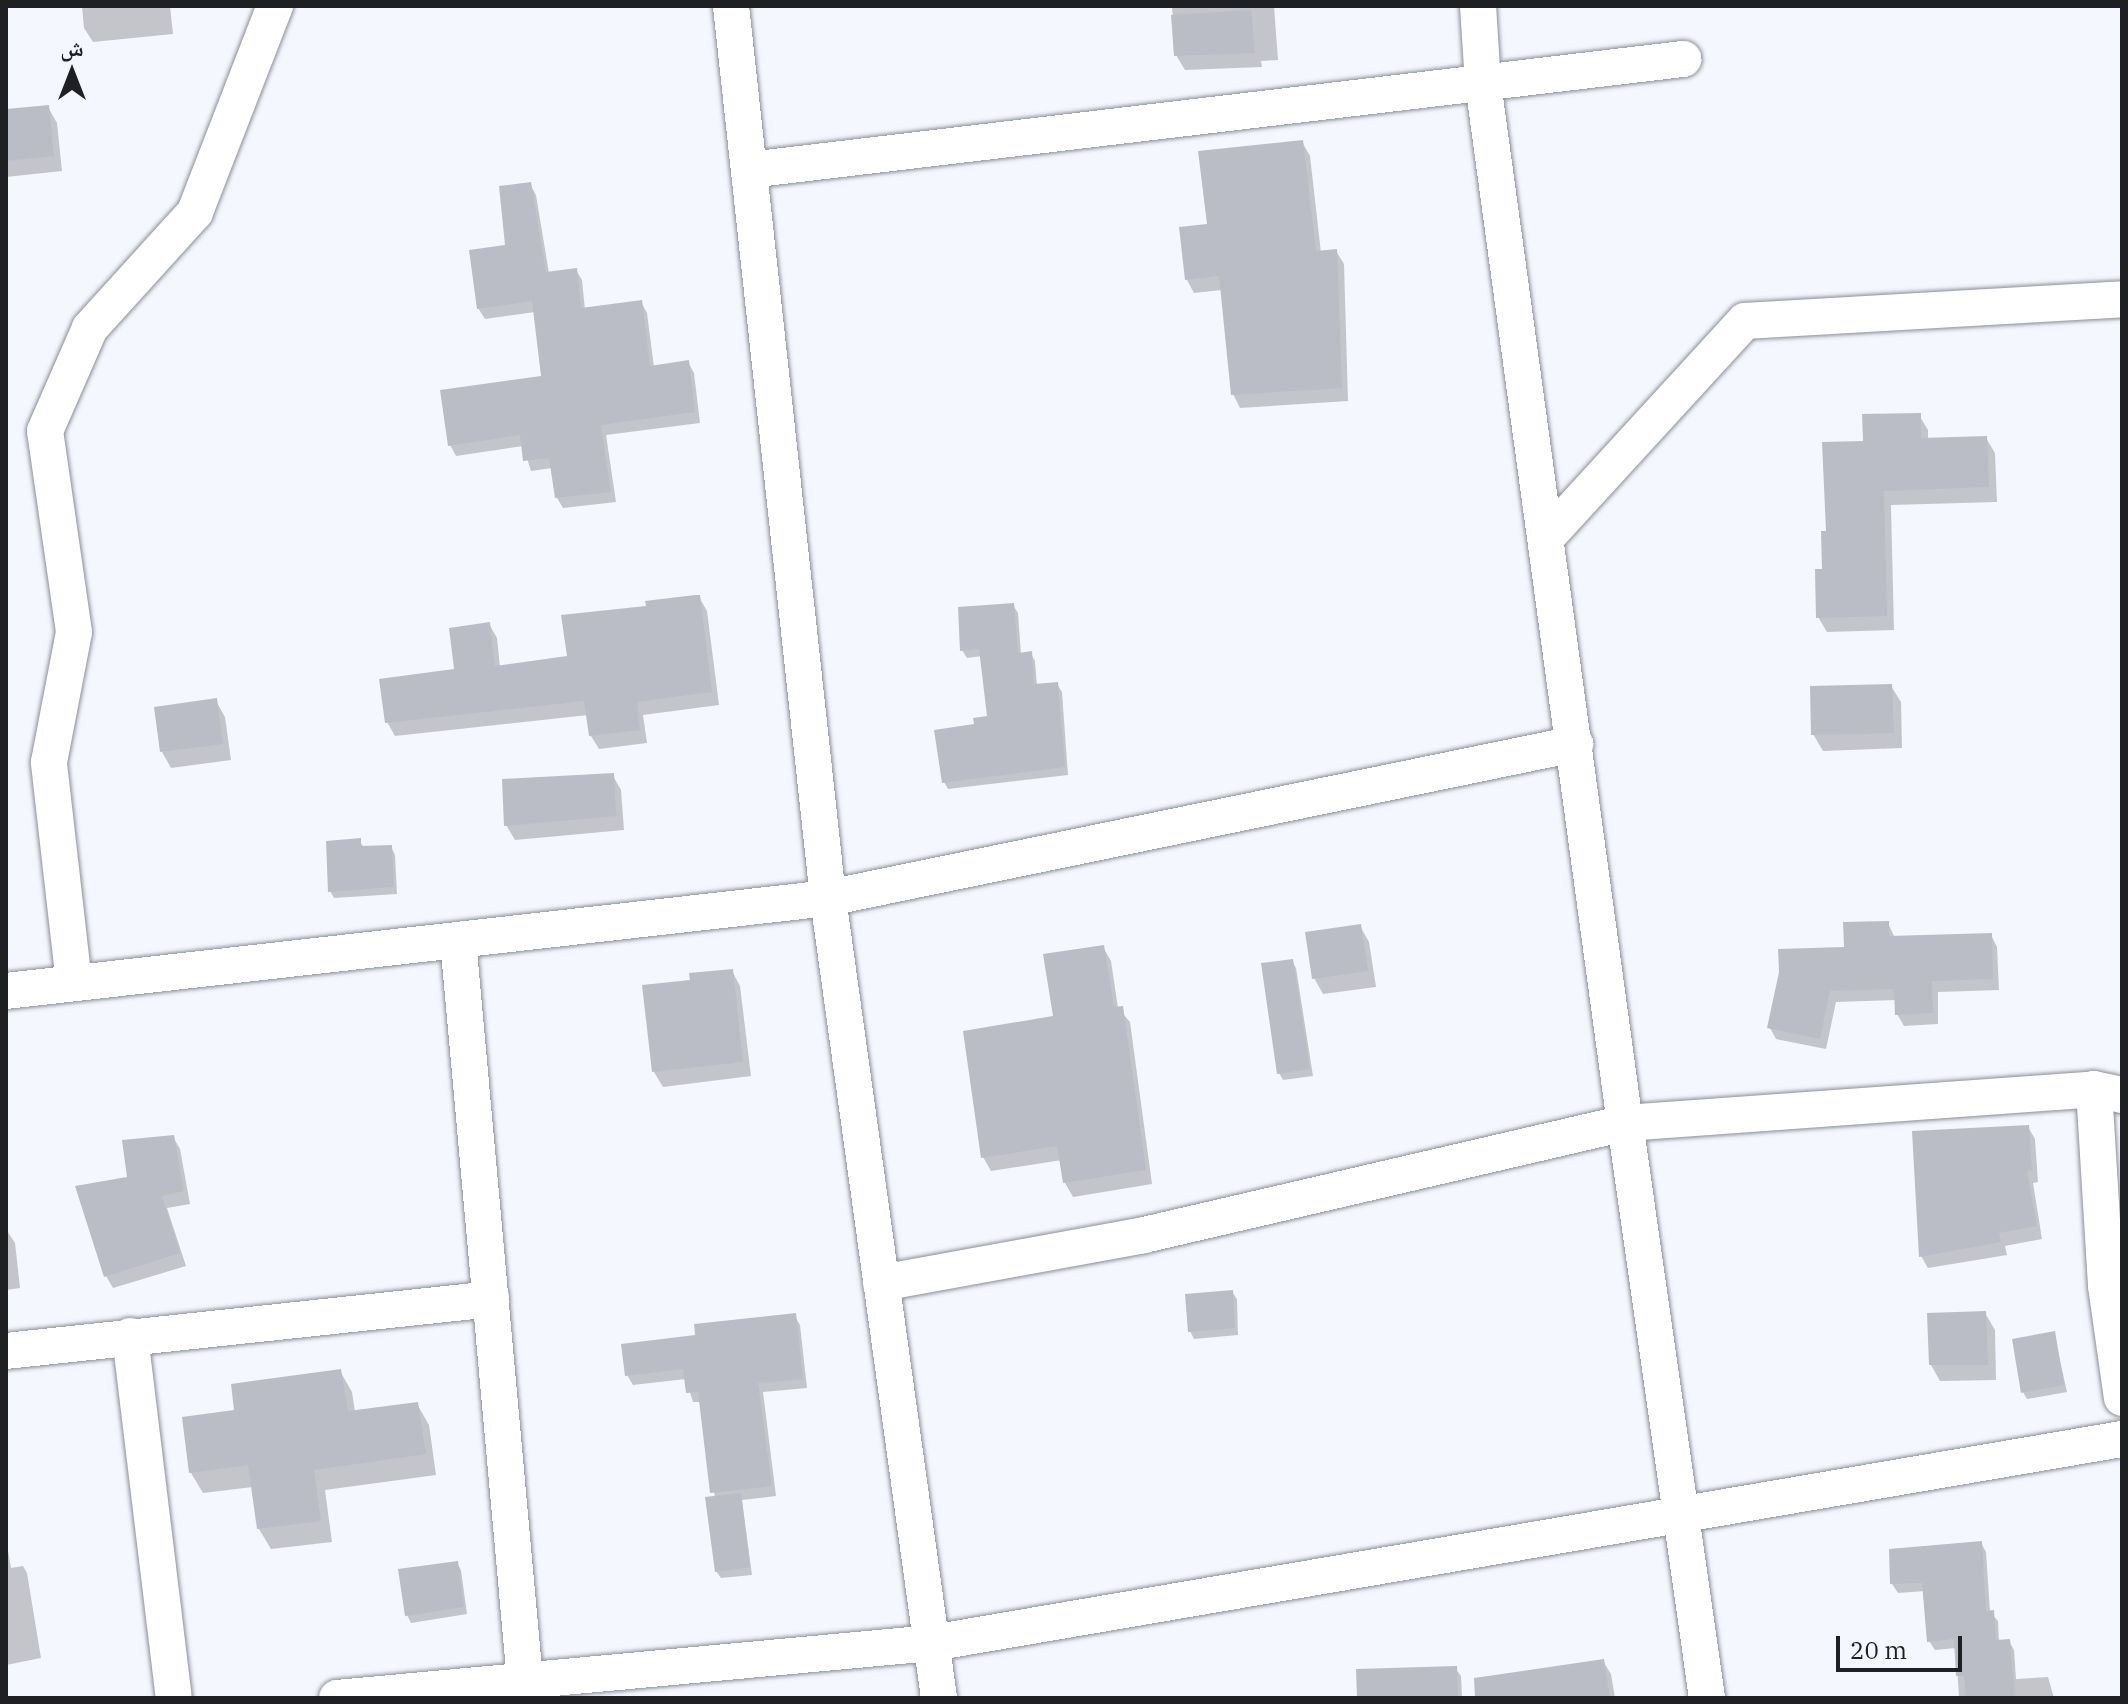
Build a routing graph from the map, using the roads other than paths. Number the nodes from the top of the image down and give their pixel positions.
1 (275, 6) edge
2 (731, 6) edge
3 (1478, 6) edge
4 (1683, 59) dead end
5 (1483, 83) junction
6 (749, 170) junction
7 (2122, 299) edge
8 (1546, 538) junction
9 (1575, 744) junction
10 (828, 898) junction
11 (458, 940) junction
12 (74, 983) junction
13 (6, 991) edge
14 (2108, 1092) edge
15 (1625, 1123) junction
16 (881, 1283) junction
17 (491, 1299) junction
18 (130, 1336) junction
19 (6, 1351) edge
20 (2122, 1398) edge
21 (2122, 1439) edge
22 (1681, 1513) junction
23 (932, 1643) junction
24 (525, 1681) junction
25 (174, 1698) edge
26 (337, 1698) edge
27 (939, 1698) edge
28 (1707, 1698) edge

1 - 12 street
2 - 6 street
3 - 5 street
4 - 5 street
5 - 6 street
5 - 8 street
6 - 10 street
7 - 8 street
8 - 9 street
9 - 10 street
9 - 15 street
10 - 11 street
10 - 16 street
11 - 12 street
11 - 17 street
12 - 13 street
14 - 15 street
14 - 20 street
15 - 16 street
15 - 22 street
16 - 23 street
17 - 18 street
17 - 24 street
18 - 19 street
18 - 25 street
21 - 22 street
22 - 23 street
22 - 28 street
23 - 24 street
23 - 27 street
24 - 26 street

